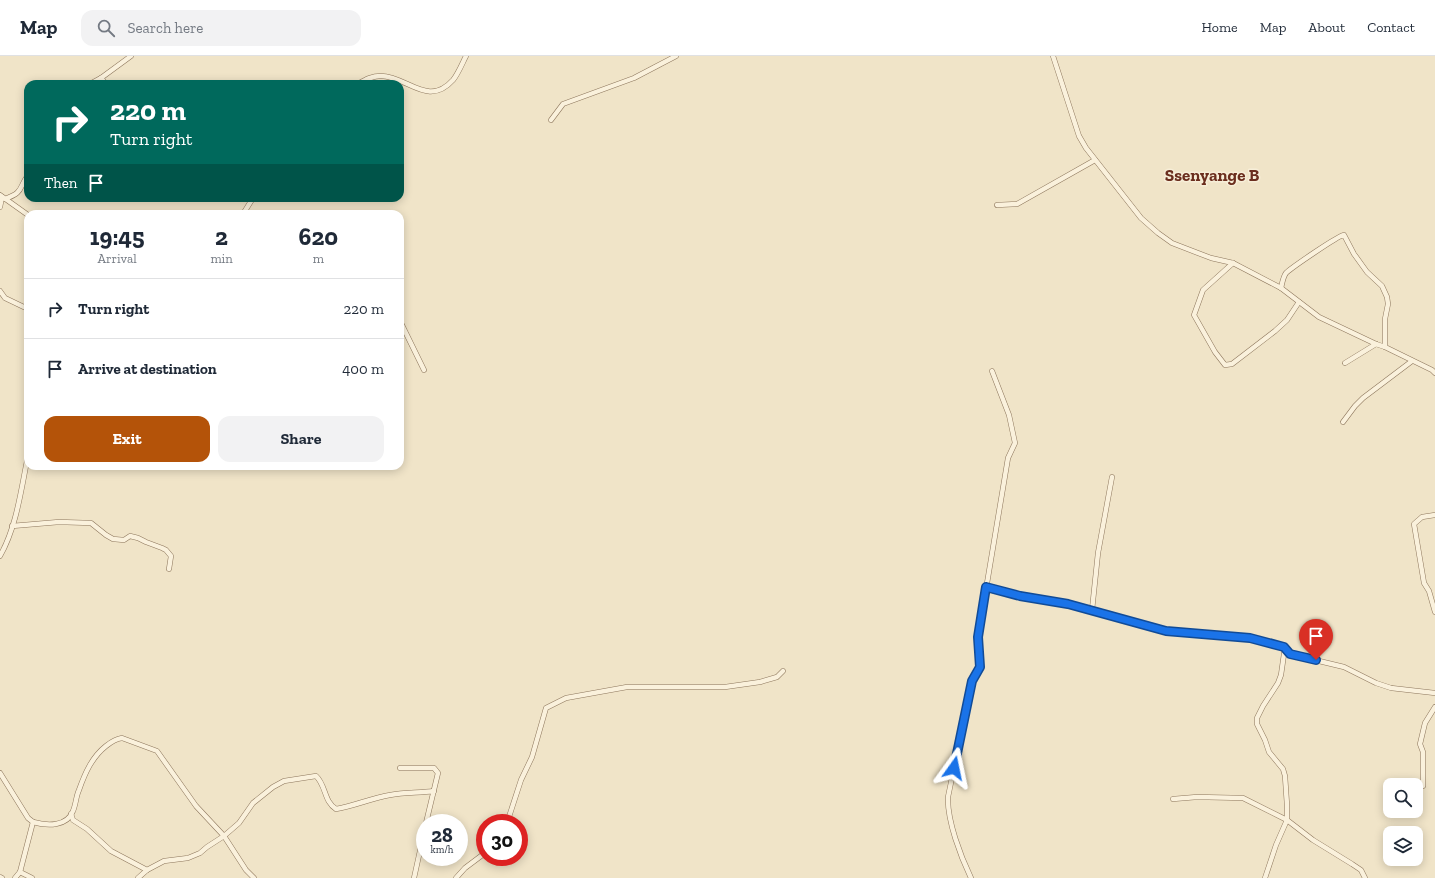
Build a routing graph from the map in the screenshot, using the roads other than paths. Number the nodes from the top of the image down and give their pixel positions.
1 (131, 56) edge
2 (466, 56) edge
3 (676, 56) edge
4 (1053, 56) edge
5 (101, 78) joint
6 (97, 80) edge
7 (365, 80) edge
8 (397, 80) edge
9 (404, 83) edge
10 (551, 120) dead end
11 (1095, 160) junction
12 (24, 183) edge
13 (2, 197) edge
14 (997, 205) dead end
15 (0, 207) edge
16 (24, 212) edge
17 (1233, 263) junction
18 (1281, 288) junction
19 (0, 291) edge
20 (1299, 302) junction
21 (24, 307) edge
22 (404, 329) edge
23 (1376, 344) junction
24 (1385, 347) junction
25 (1412, 361) junction
26 (1345, 363) dead end
27 (424, 370) dead end
28 (992, 371) dead end
29 (1435, 373) edge
30 (1343, 422) dead end
31 (25, 470) edge
32 (1112, 477) dead end
33 (1435, 515) edge
34 (12, 526) junction
35 (0, 556) edge
36 (169, 569) dead end
37 (986, 587) junction
38 (1092, 610) junction
39 (1435, 612) edge
40 (1284, 647) junction
41 (783, 671) dead end
42 (1435, 693) edge
43 (1435, 707) edge
44 (400, 768) dead end
45 (0, 773) edge
46 (1423, 778) edge
47 (434, 790) junction
48 (1173, 799) dead end
49 (71, 814) junction
50 (428, 814) edge
51 (510, 814) edge
52 (1287, 820) junction
53 (33, 822) junction
54 (224, 836) junction
55 (476, 860) edge
56 (417, 866) edge
57 (147, 870) junction
58 (20, 872) junction
59 (15, 878) edge
60 (32, 878) edge
61 (138, 878) edge
62 (254, 878) edge
63 (414, 878) edge
64 (456, 878) edge
65 (972, 878) edge
66 (1265, 878) edge
67 (1365, 878) edge

1 - 5 street
2 - 9 street
3 - 10 street
4 - 11 street
5 - 6 street
7 - 8 street
11 - 14 street
11 - 17 street
12 - 13 street
13 - 15 street
13 - 16 street
17 - 18 street
17 - 20 street
18 - 20 street
18 - 24 street
19 - 21 street
20 - 23 street
22 - 27 street
23 - 24 street
23 - 26 street
24 - 25 street
25 - 29 street
25 - 30 street
28 - 37 street
31 - 34 street
32 - 38 street
33 - 39 street
34 - 35 street
34 - 36 street
37 - 38 street
37 - 65 street
38 - 40 street
40 - 42 street
40 - 52 street
41 - 51 street
43 - 46 street
44 - 47 street
45 - 53 street
47 - 50 street
47 - 54 street
48 - 52 street
49 - 53 street
49 - 54 street
49 - 57 street
52 - 66 street
52 - 67 street
53 - 58 street
54 - 57 street
54 - 62 street
55 - 64 street
56 - 63 street
57 - 61 street
58 - 59 street
58 - 60 street

